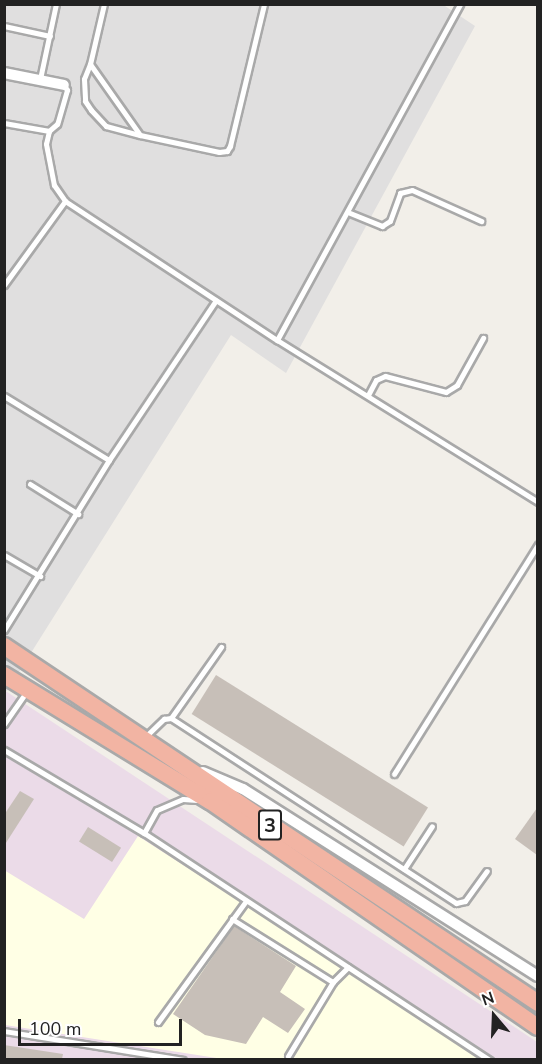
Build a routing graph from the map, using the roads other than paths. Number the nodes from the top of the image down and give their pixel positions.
1 (56, 4) edge
2 (104, 4) edge
3 (264, 4) edge
4 (460, 4) edge
5 (4, 26) edge
6 (50, 36) junction
7 (90, 64) junction
8 (4, 73) edge
9 (40, 79) junction
10 (64, 85) joint
11 (4, 123) edge
12 (49, 131) junction
13 (140, 135) junction
14 (65, 201) junction
15 (350, 213) junction
16 (481, 221) dead end
17 (4, 285) edge
18 (216, 300) junction
19 (483, 338) dead end
20 (278, 340) junction
21 (368, 395) junction
22 (4, 396) edge
23 (109, 460) junction
24 (30, 484) dead end
25 (537, 502) edge
26 (78, 513) junction
27 (537, 544) edge
28 (4, 555) edge
29 (40, 576) junction
30 (4, 630) edge
31 (4, 645) edge
32 (221, 647) dead end
33 (4, 675) edge
34 (27, 690) junction
35 (171, 718) junction
36 (4, 724) edge
37 (143, 739) junction
38 (4, 750) edge
39 (169, 758) junction
40 (393, 774) dead end
41 (210, 801) junction
42 (432, 826) dead end
43 (144, 833) junction
44 (404, 869) junction
45 (487, 871) dead end
46 (246, 901) junction
47 (232, 919) junction
48 (348, 967) junction
49 (537, 976) edge
50 (333, 982) junction
51 (537, 1003) edge
52 (158, 1022) dead end
53 (536, 1025) edge
54 (4, 1031) edge
55 (288, 1056) dead end
56 (161, 1058) edge
57 (183, 1059) edge
58 (490, 1059) edge

1 - 6 lane
2 - 7 lane
3 - 13 lane
4 - 15 lane
5 - 6 lane
6 - 9 lane
7 - 13 lane
7 - 13 lane
8 - 9 street
9 - 10 street
10 - 12 lane
11 - 12 lane
12 - 14 lane
14 - 17 lane
14 - 18 lane
15 - 16 lane
15 - 20 lane
18 - 20 lane
18 - 23 lane
19 - 21 lane
20 - 21 lane
21 - 25 lane
22 - 23 lane
23 - 26 lane
24 - 26 lane
26 - 29 lane
27 - 40 lane
28 - 29 lane
29 - 30 lane
31 - 37 highway, 3
32 - 35 lane
33 - 34 highway, 3
34 - 36 lane
34 - 41 highway, 3
35 - 37 lane
35 - 44 lane
37 - 39 highway, 3
38 - 43 lane
39 - 49 street
39 - 51 highway, 3
41 - 43 lane
41 - 53 highway, 3
42 - 44 lane
43 - 46 lane
44 - 45 lane
46 - 47 lane
46 - 48 lane
47 - 50 lane
47 - 52 lane
48 - 50 lane
48 - 58 lane
50 - 55 lane
54 - 56 lane
56 - 57 lane

